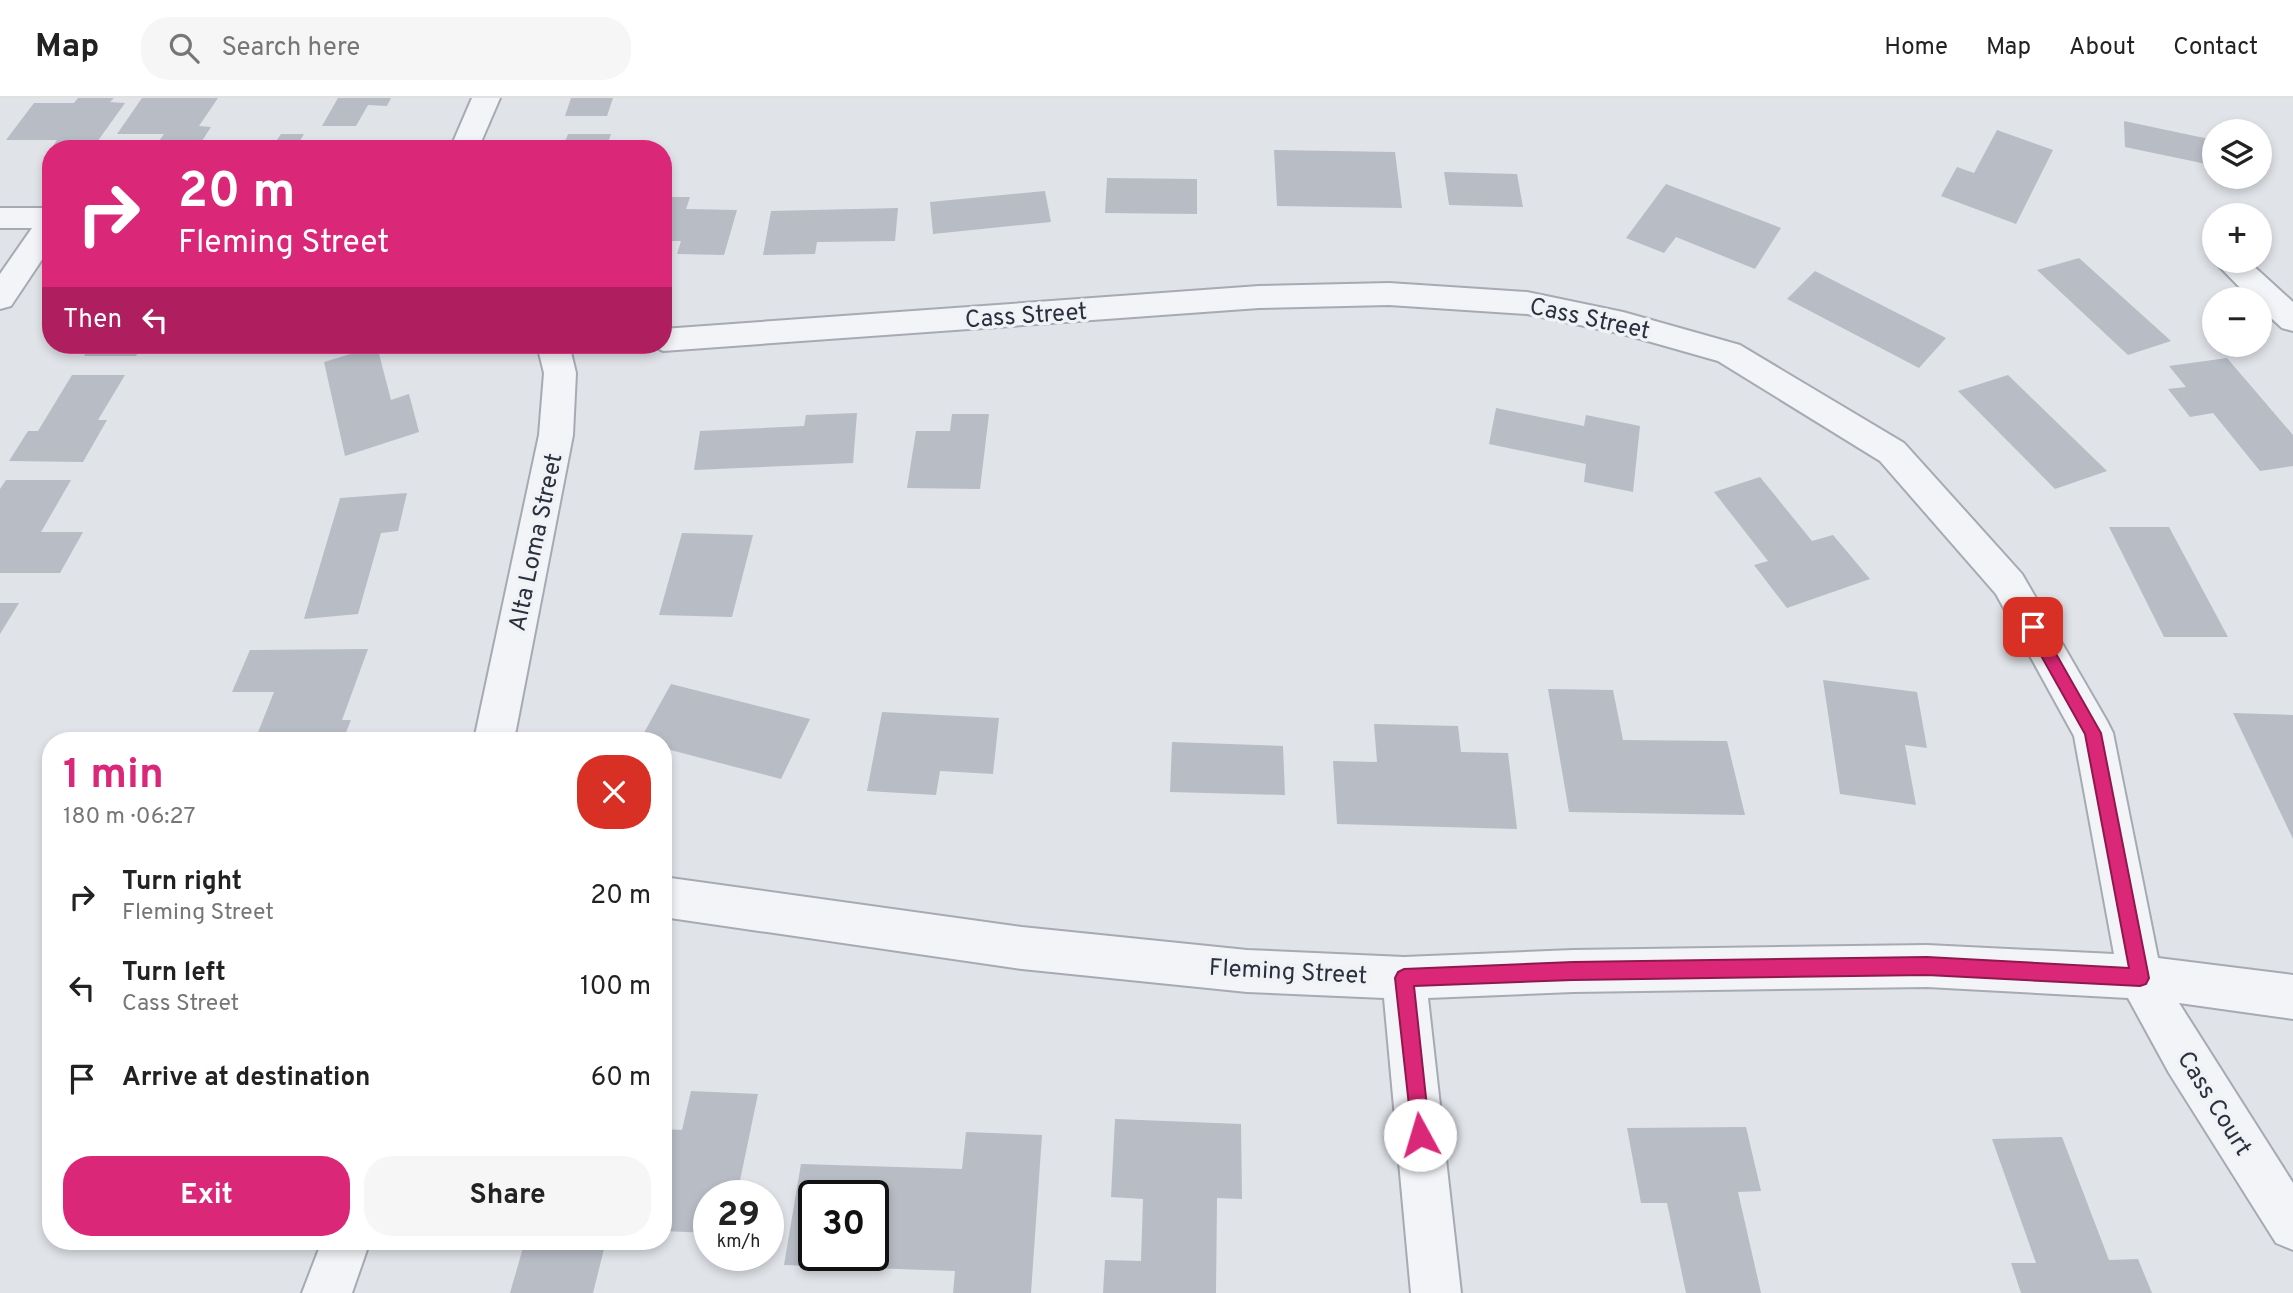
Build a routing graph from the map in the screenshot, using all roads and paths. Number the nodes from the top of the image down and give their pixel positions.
1 (486, 98) edge
2 (468, 140) edge
3 (0, 218) edge
4 (42, 220) edge
5 (42, 234) edge
6 (2242, 273) edge
7 (0, 298) edge
8 (2293, 320) edge
9 (672, 339) edge
10 (562, 354) edge
11 (496, 732) edge
12 (672, 898) edge
13 (1404, 978) junction
14 (2140, 978) junction
15 (2293, 998) edge
16 (2293, 1227) edge
17 (343, 1250) edge
18 (327, 1293) edge
19 (1436, 1293) edge

1 - 2 street
3 - 4 street
5 - 7 street
6 - 8 street
9 - 14 street, Cass Street
10 - 11 street, Alta Loma Street
12 - 13 street, Fleming Street
13 - 14 street, Fleming Street
13 - 19 street
14 - 15 street, Fleming Street
14 - 16 street, Cass Court
17 - 18 street

